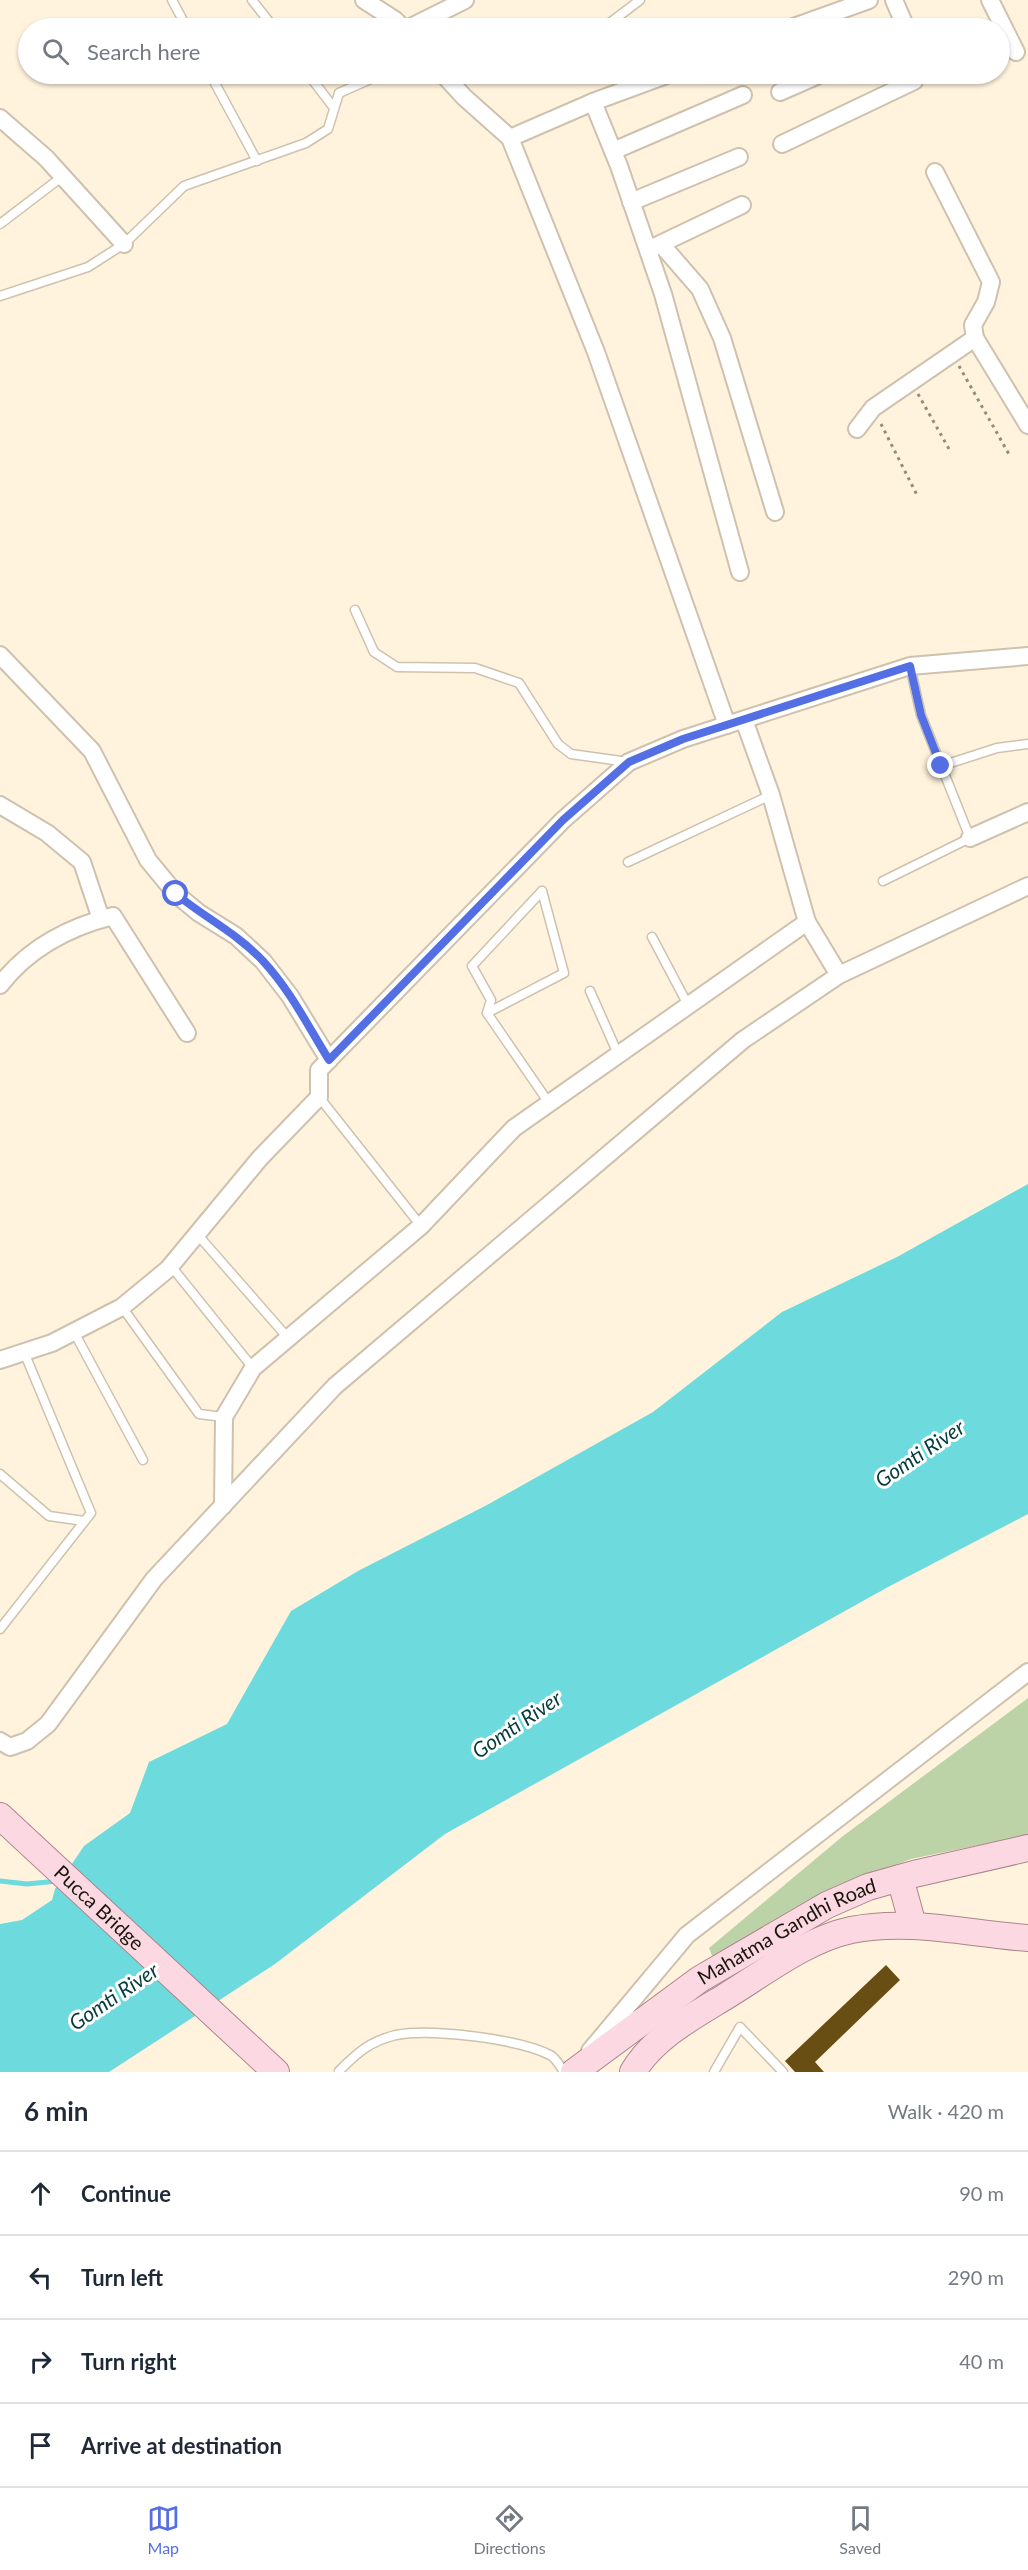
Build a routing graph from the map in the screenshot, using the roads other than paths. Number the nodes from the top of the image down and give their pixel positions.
1 (172, 0) edge
2 (252, 0) edge
3 (364, 0) edge
4 (465, 0) edge
5 (640, 0) edge
6 (869, 0) edge
7 (894, 0) edge
8 (990, 0) edge
9 (182, 18) edge
10 (266, 18) edge
11 (392, 18) edge
12 (429, 18) edge
13 (616, 18) edge
14 (819, 18) edge
15 (902, 18) edge
16 (999, 18) edge
17 (1010, 40) edge
18 (1016, 52) dead end
19 (215, 84) edge
20 (316, 84) edge
21 (359, 84) edge
22 (452, 84) edge
23 (642, 84) edge
24 (798, 84) edge
25 (908, 84) edge
26 (780, 92) dead end
27 (743, 95) dead end
28 (593, 102) junction
29 (334, 108) junction
30 (0, 118) edge
31 (510, 138) junction
32 (782, 144) dead end
33 (613, 151) junction
34 (739, 157) dead end
35 (257, 161) junction
36 (934, 172) dead end
37 (63, 176) junction
38 (631, 202) junction
39 (742, 206) dead end
40 (0, 224) edge
41 (124, 244) junction
42 (655, 247) junction
43 (0, 296) edge
44 (975, 338) junction
45 (1028, 425) edge
46 (857, 429) dead end
47 (775, 512) dead end
48 (740, 572) dead end
49 (355, 610) dead end
50 (0, 654) edge
51 (1028, 656) edge
52 (910, 666) junction
53 (744, 720) junction
54 (727, 725) junction
55 (1028, 744) edge
56 (629, 762) junction
57 (941, 766) junction
58 (771, 795) junction
59 (0, 805) edge
60 (1028, 812) edge
61 (970, 838) junction
62 (628, 862) dead end
63 (883, 881) dead end
64 (1028, 886) edge
65 (101, 919) junction
66 (807, 922) junction
67 (652, 937) dead end
68 (838, 975) junction
69 (0, 985) edge
70 (590, 991) dead end
71 (688, 1005) junction
72 (487, 1013) junction
73 (187, 1033) dead end
74 (618, 1054) junction
75 (329, 1060) junction
76 (319, 1097) junction
77 (549, 1103) junction
78 (421, 1226) junction
79 (197, 1234) junction
80 (171, 1266) junction
81 (122, 1307) junction
82 (74, 1332) junction
83 (288, 1338) junction
84 (24, 1352) junction
85 (0, 1360) edge
86 (253, 1368) junction
87 (224, 1417) junction
88 (143, 1460) dead end
89 (2, 1478) edge
90 (223, 1506) junction
91 (84, 1521) junction
92 (0, 1629) edge
93 (1028, 1672) edge
94 (0, 1741) edge
95 (0, 1816) edge
96 (1028, 1848) edge
97 (900, 1878) junction
98 (913, 1925) junction
99 (1028, 1938) edge
100 (339, 2071) edge
101 (276, 2072) edge
102 (564, 2072) edge
103 (573, 2072) edge
104 (633, 2072) edge
105 (714, 2072) edge
106 (783, 2072) edge

1 - 9 lane
2 - 10 lane
3 - 11 street
4 - 12 street
5 - 13 lane
6 - 14 street
7 - 15 street
8 - 16 street
17 - 18 street
19 - 35 lane
20 - 29 lane
21 - 29 lane
22 - 31 street
23 - 28 street
24 - 26 street
25 - 32 street
27 - 33 street
28 - 31 street
28 - 33 street
29 - 35 lane
30 - 37 street
31 - 54 street
33 - 38 street
34 - 38 street
35 - 41 lane
36 - 44 street
37 - 40 lane
37 - 41 street
38 - 42 street
39 - 42 street
41 - 43 lane
42 - 47 street
42 - 48 street
44 - 45 street
44 - 46 street
49 - 56 lane
50 - 75 street
51 - 52 street
52 - 53 street
52 - 57 lane
53 - 54 street
53 - 58 street
54 - 56 street
55 - 57 lane
56 - 75 street
57 - 61 lane
58 - 62 lane
58 - 66 street
59 - 65 street
60 - 61 street
61 - 63 lane
64 - 68 street
65 - 69 street
65 - 73 street
66 - 68 street
66 - 71 street
67 - 71 lane
68 - 90 street
70 - 74 lane
71 - 74 street
72 - 72 lane
72 - 77 lane
74 - 77 street
75 - 76 street
76 - 78 lane
76 - 79 street
77 - 78 street
78 - 83 street
79 - 80 street
79 - 83 lane
80 - 81 street
80 - 86 lane
81 - 82 street
81 - 87 lane
82 - 84 street
82 - 88 lane
83 - 86 street
84 - 85 street
84 - 91 lane
86 - 87 street
87 - 90 street
89 - 91 lane
90 - 94 street
91 - 92 lane
93 - 103 street
95 - 101 main road, Pucca Bridge
96 - 97 main road, Mahatma Gandhi Road
97 - 98 main road
97 - 103 main road, Mahatma Gandhi Road
98 - 99 main road, Mahatma Gandhi Road
98 - 104 main road, Mahatma Gandhi Road
100 - 102 lane
105 - 106 lane

